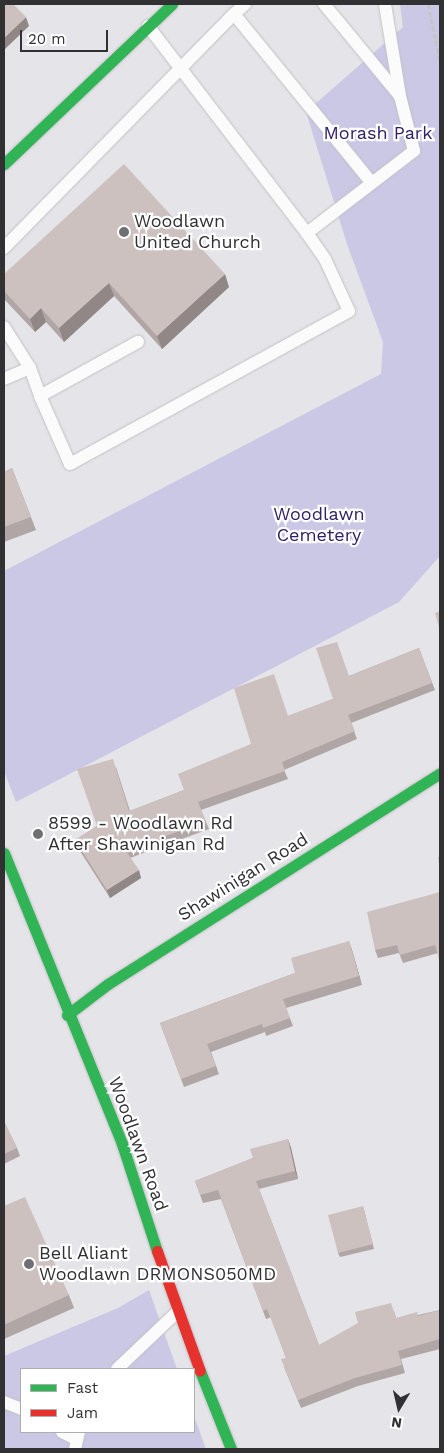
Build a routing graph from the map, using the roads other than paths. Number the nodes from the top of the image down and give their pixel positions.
1 (172, 4) edge
2 (245, 4) edge
3 (324, 4) edge
4 (385, 4) edge
5 (234, 14) junction
6 (148, 26) junction
7 (180, 65) junction
8 (400, 96) junction
9 (4, 164) edge
10 (370, 182) junction
11 (307, 233) junction
12 (4, 248) edge
13 (4, 327) edge
14 (138, 342) dead end
15 (30, 368) junction
16 (4, 379) edge
17 (40, 396) junction
18 (440, 773) edge
19 (4, 853) edge
20 (67, 1015) junction
21 (177, 1312) junction
22 (118, 1368) edge
23 (4, 1402) edge
24 (20, 1409) edge
25 (64, 1433) edge
26 (76, 1440) edge
27 (231, 1449) edge

1 - 6 street
2 - 5 lane
3 - 8 lane
4 - 8 lane
5 - 7 lane
5 - 10 lane
6 - 7 lane
6 - 9 street
7 - 11 lane
7 - 12 lane
8 - 10 lane
10 - 11 lane
11 - 17 lane
13 - 15 lane
14 - 17 lane
15 - 16 lane
15 - 17 lane
18 - 20 street, Shawinigan Road
19 - 20 street, Woodlawn Road
20 - 21 street, Woodlawn Road
21 - 22 lane
21 - 27 street, Woodlawn Road
23 - 24 lane
25 - 26 lane

